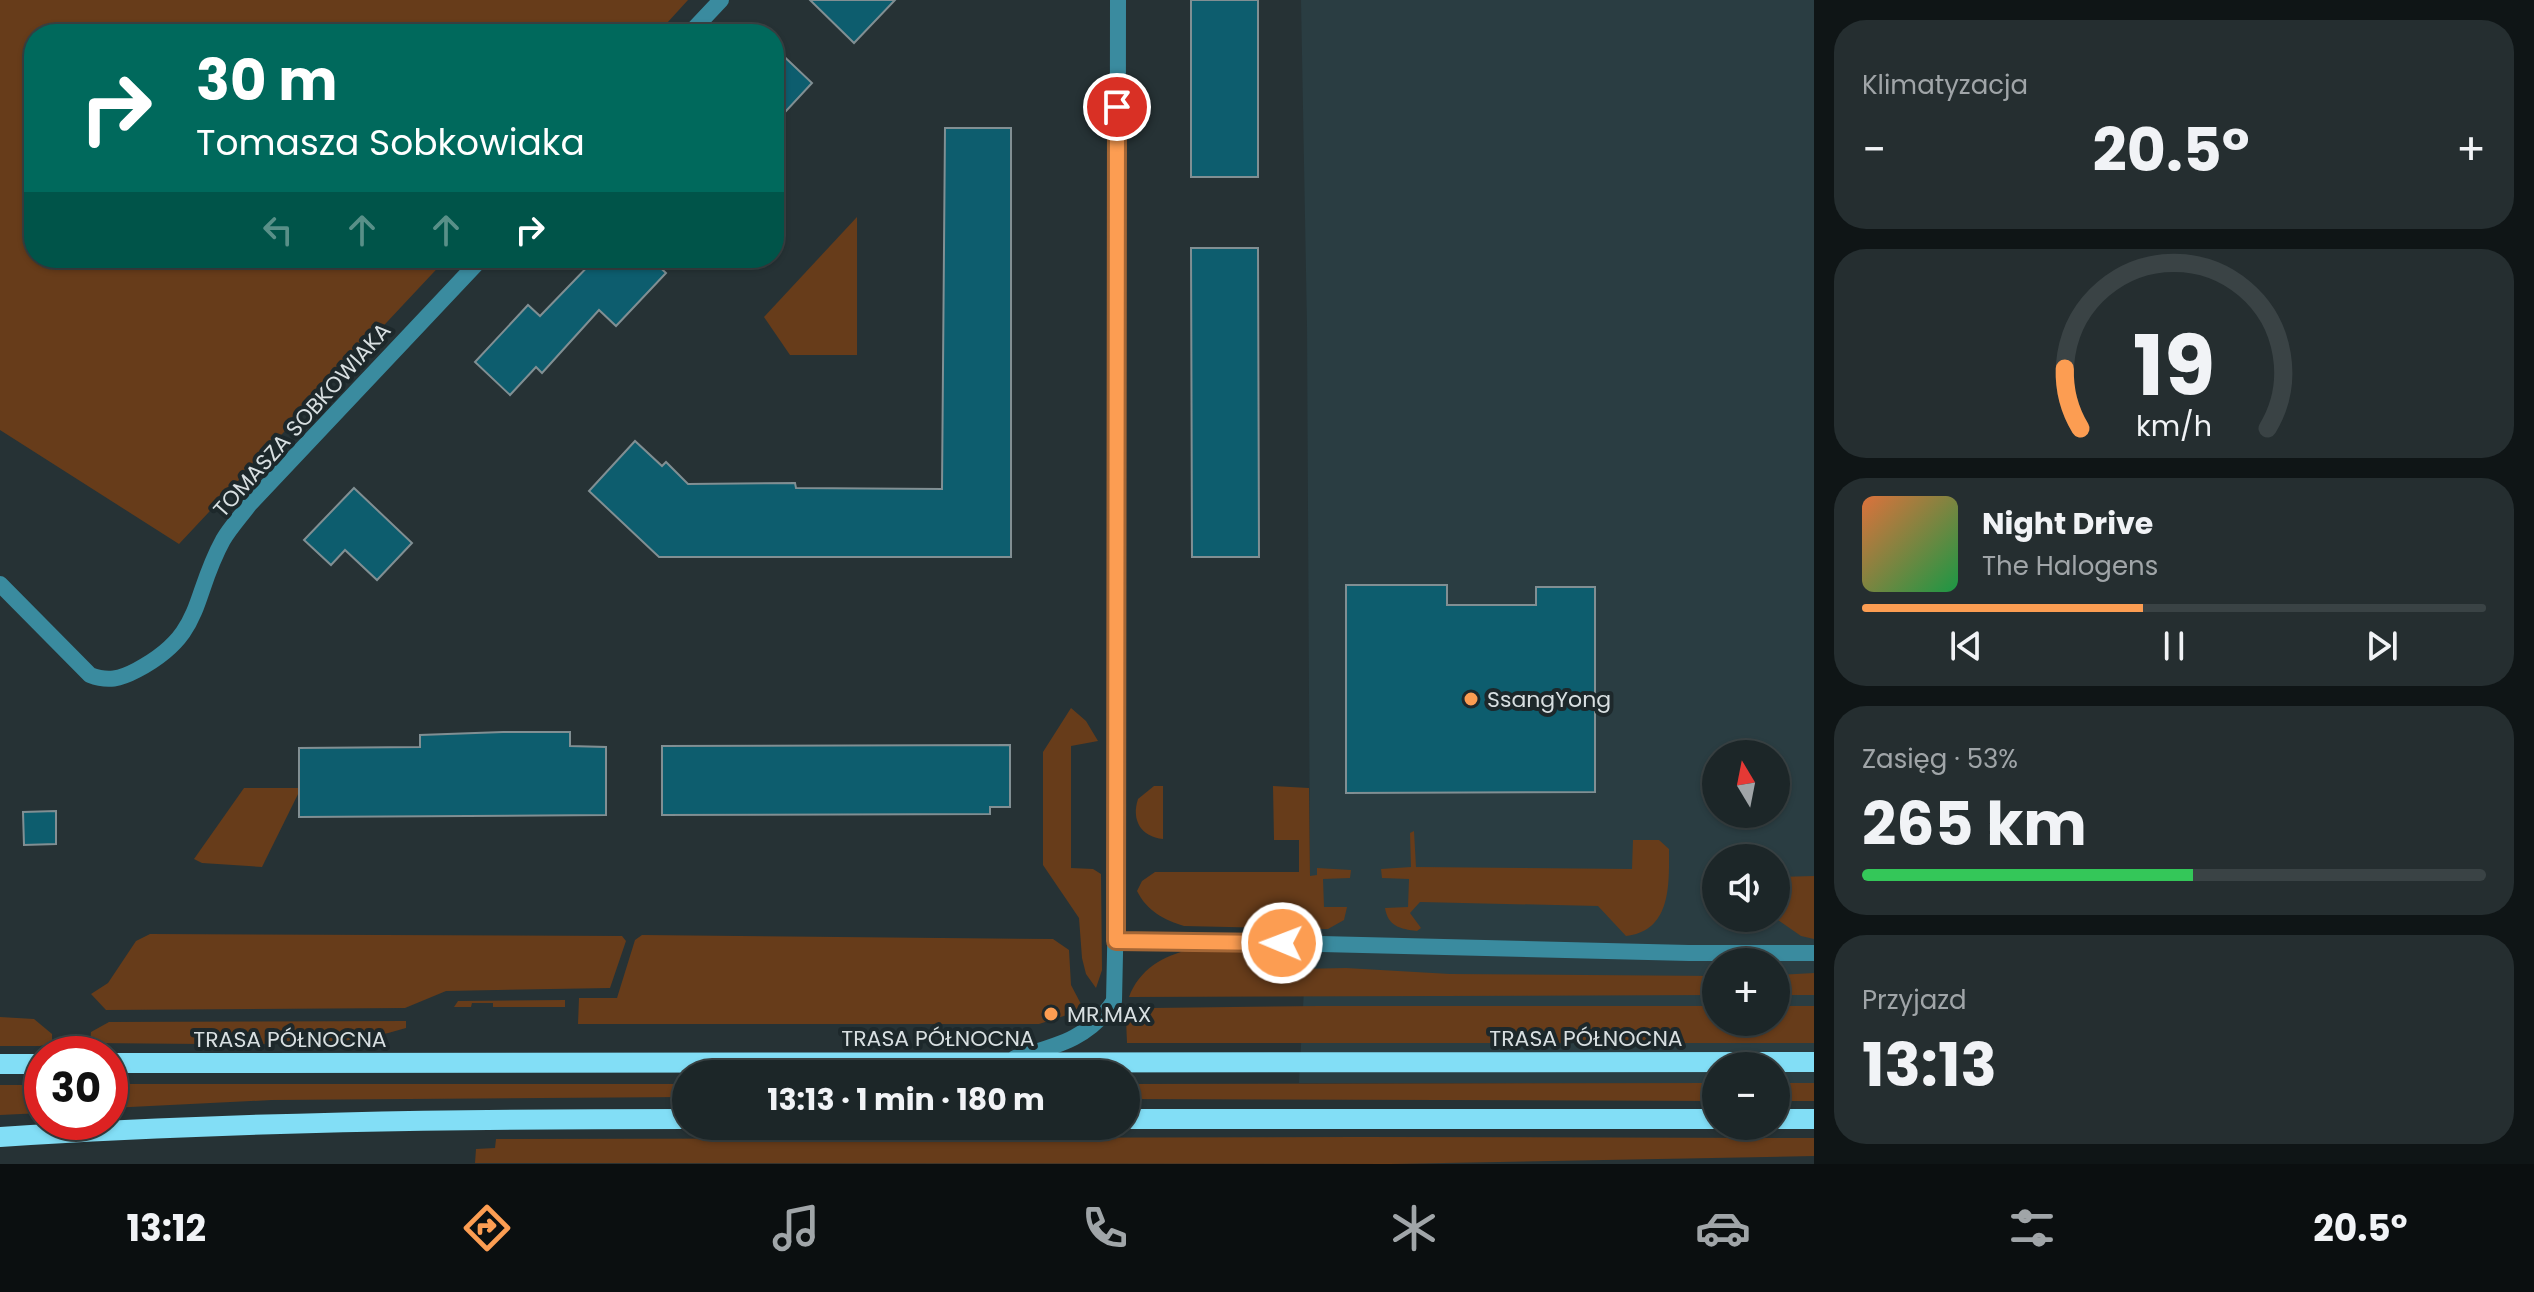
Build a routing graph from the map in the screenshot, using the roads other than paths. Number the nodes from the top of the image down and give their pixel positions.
1 (721, 0) edge
2 (1118, 0) edge
3 (698, 24) edge
4 (473, 268) edge
5 (0, 584) edge
6 (1116, 941) junction
7 (1814, 953) edge
8 (1008, 1060) edge
9 (672, 1062) edge
10 (1140, 1062) edge
11 (1814, 1062) edge
12 (128, 1063) edge
13 (0, 1064) edge
14 (24, 1064) edge
15 (672, 1119) edge
16 (1140, 1119) edge
17 (1702, 1119) edge
18 (1790, 1119) edge
19 (1814, 1119) edge
20 (0, 1137) edge

1 - 3 street
2 - 6 street
4 - 5 street, TOMASZA SOBKOWIAKA
6 - 7 street
6 - 8 street
9 - 12 main road, TRASA PÓŁNOCNA
10 - 11 main road, TRASA PÓŁNOCNA
13 - 14 main road
15 - 20 main road
16 - 17 main road
18 - 19 main road

